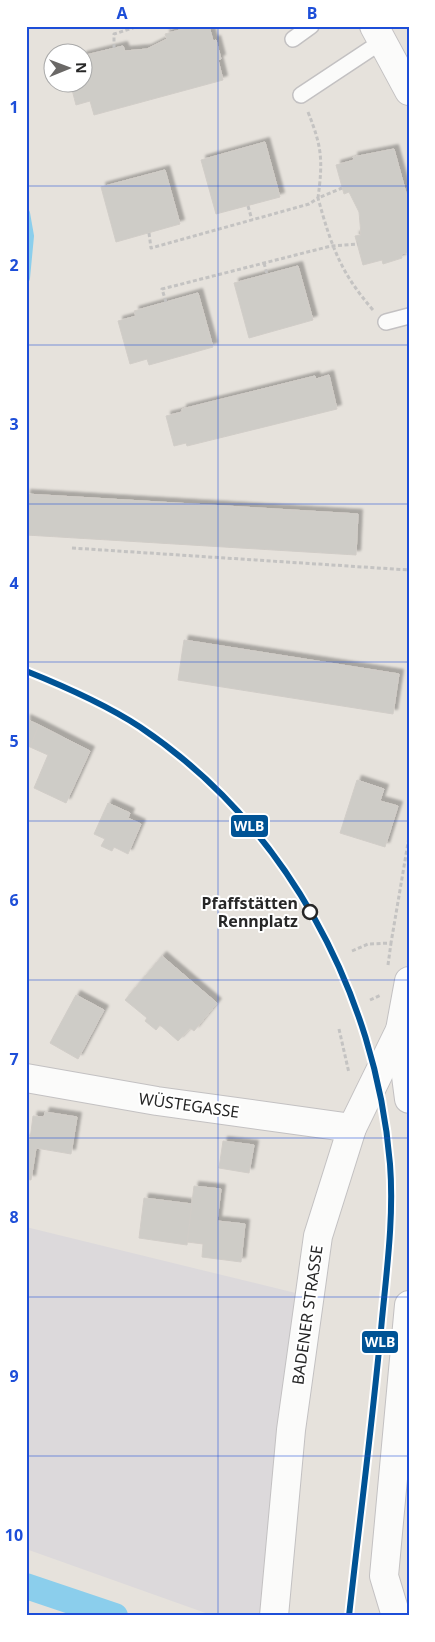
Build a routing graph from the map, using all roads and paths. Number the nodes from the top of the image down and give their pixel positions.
1 (139, 26) edge
2 (171, 26) edge
3 (311, 26) edge
4 (173, 32) dead end
5 (379, 33) edge
6 (293, 39) dead end
7 (114, 48) dead end
8 (409, 91) edge
9 (301, 96) joint
10 (342, 188) dead end
11 (318, 198) junction
12 (248, 206) dead end
13 (252, 220) junction
14 (149, 233) dead end
15 (358, 244) dead end
16 (332, 246) junction
17 (264, 263) junction
18 (267, 274) dead end
19 (166, 302) dead end
20 (409, 316) edge
21 (386, 322) joint
22 (72, 548) dead end
23 (409, 570) edge
24 (409, 837) edge
25 (352, 951) dead end
26 (409, 981) edge
27 (405, 1030) edge
28 (26, 1078) edge
29 (409, 1099) edge
30 (352, 1128) junction
31 (409, 1305) edge
32 (274, 1616) edge
33 (396, 1616) edge

1 - 7 path
2 - 4 path
3 - 6 lane
5 - 8 street
5 - 9 lane
9 - 11 path
10 - 11 path
11 - 13 path
11 - 16 path
12 - 13 path
13 - 14 path
15 - 16 path
16 - 17 path
16 - 21 path
17 - 18 path
17 - 19 path
20 - 21 lane
22 - 23 path
24 - 25 path
26 - 27 street
27 - 29 street
27 - 30 street, BADENER STRASSE
28 - 30 street, WÜSTEGASSE
30 - 32 street, BADENER STRASSE
31 - 33 street

